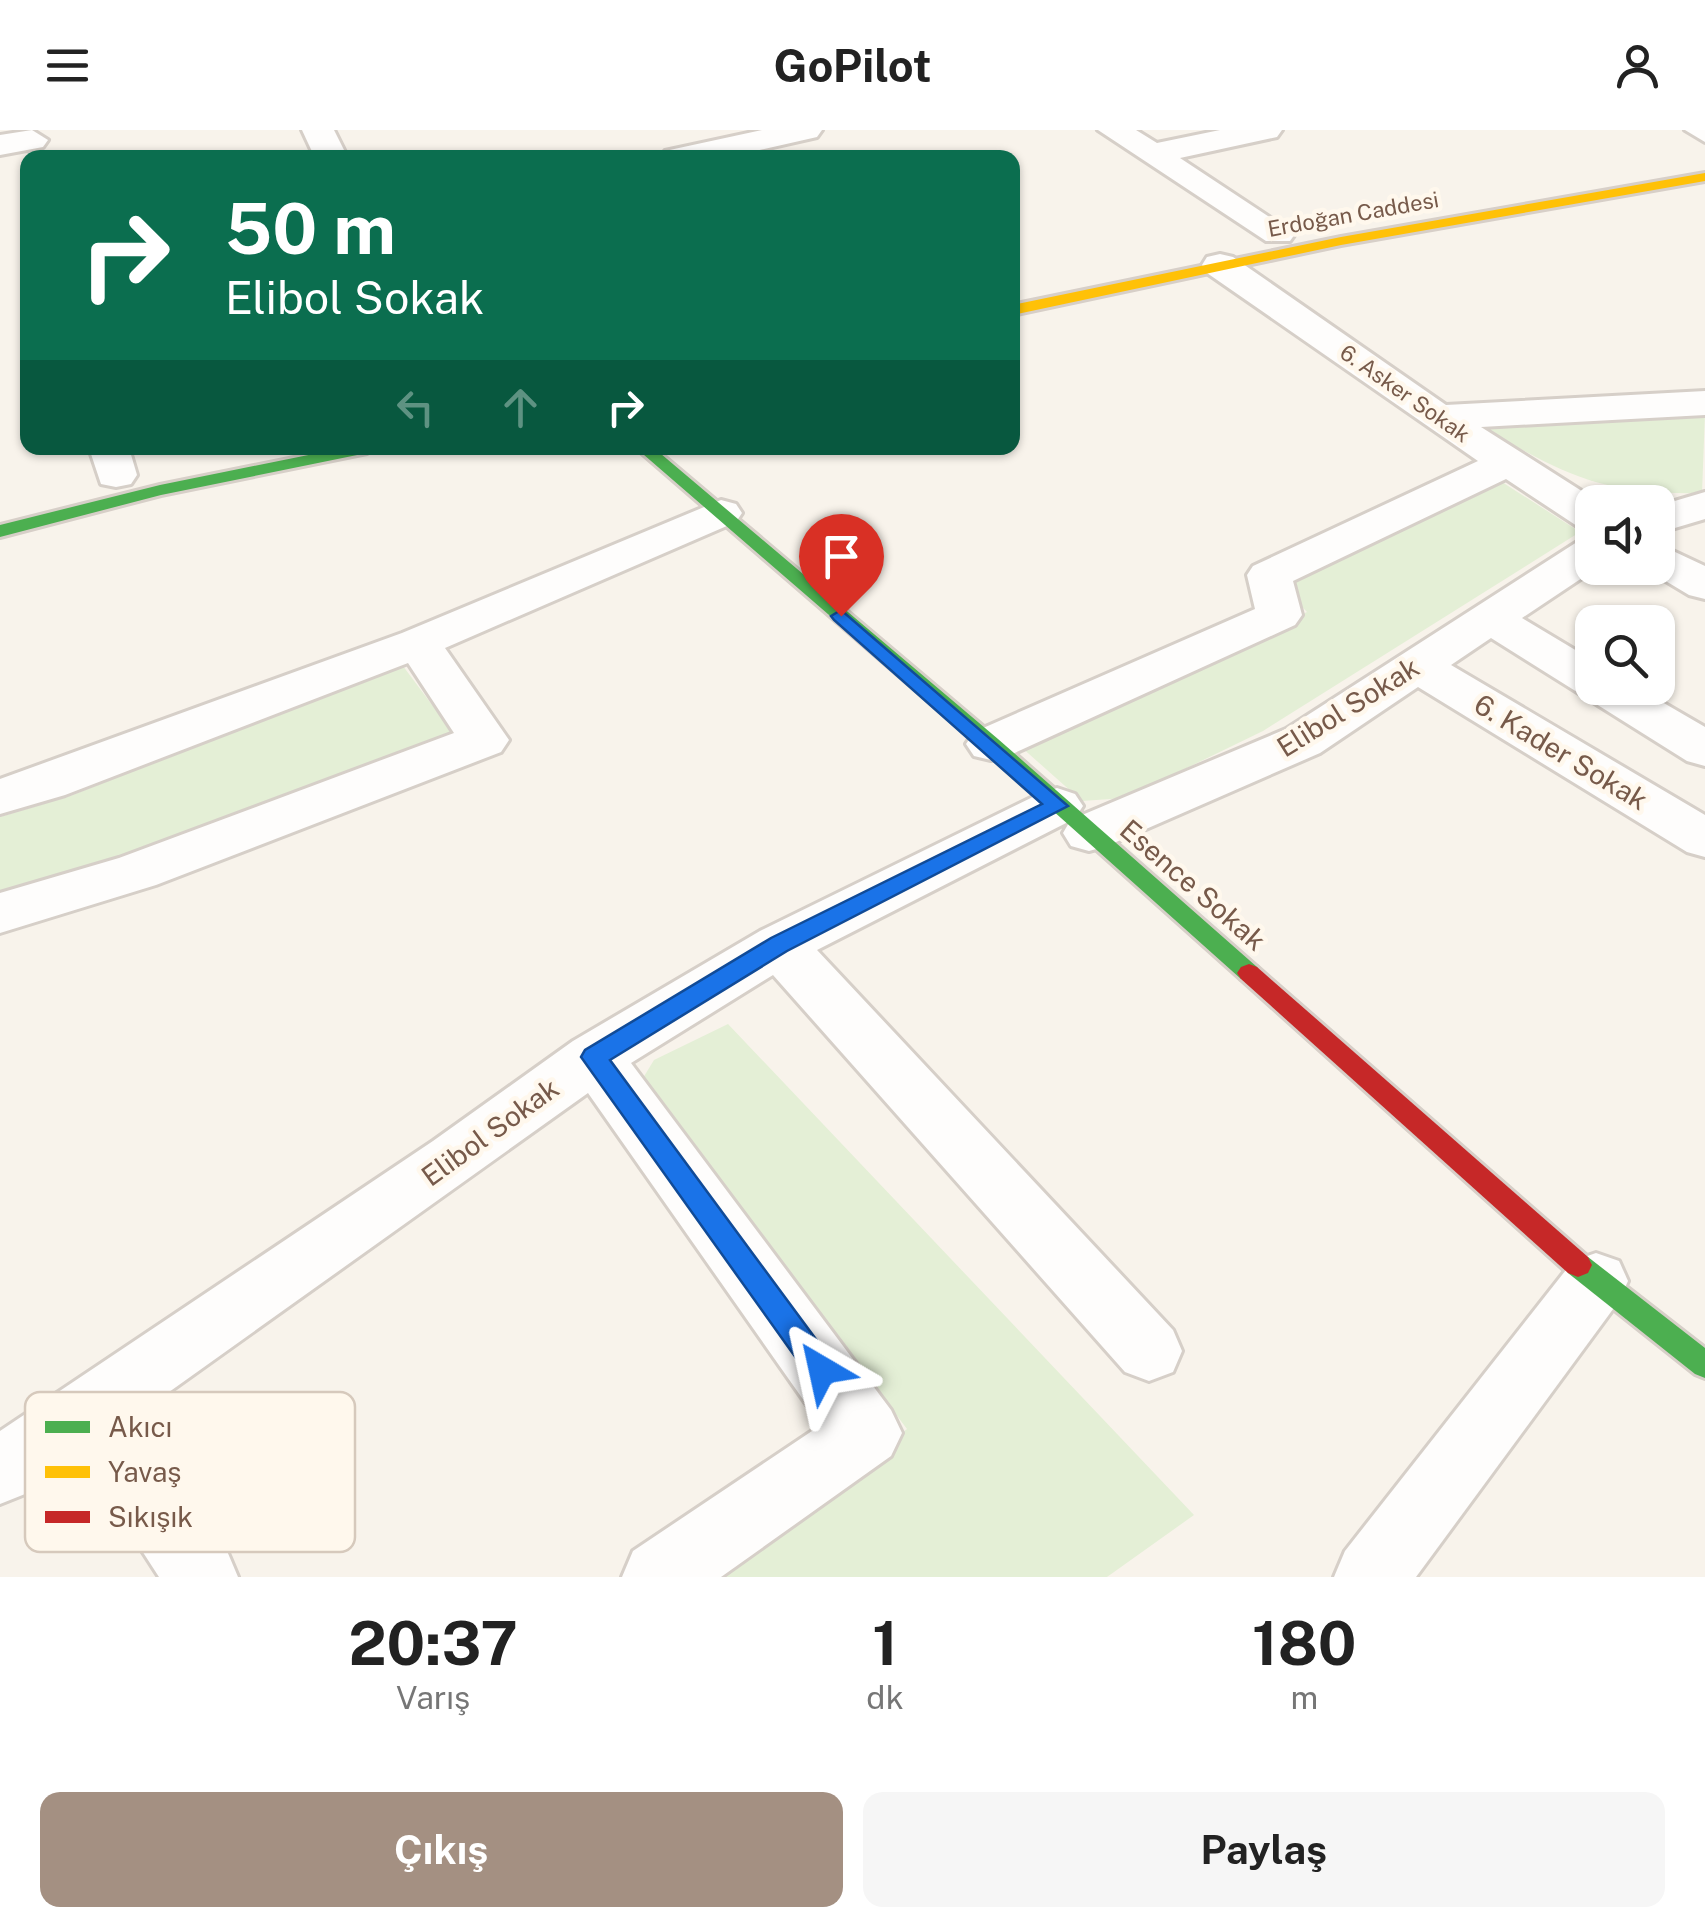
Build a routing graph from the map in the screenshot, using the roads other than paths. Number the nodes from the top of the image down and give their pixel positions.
1 (656, 130) edge
2 (806, 130) edge
3 (1114, 130) edge
4 (1266, 130) edge
5 (673, 150) edge
6 (712, 150) edge
7 (1152, 154) junction
8 (1705, 158) edge
9 (1705, 177) edge
10 (1278, 234) junction
11 (1220, 265) junction
12 (1020, 285) edge
13 (1020, 308) edge
14 (1705, 402) edge
15 (1438, 417) junction
16 (332, 455) edge
17 (652, 455) edge
18 (1507, 463) junction
19 (1705, 505) edge
20 (1575, 506) edge
21 (721, 514) junction
22 (1675, 515) edge
23 (0, 531) edge
24 (1575, 562) edge
25 (1675, 567) edge
26 (1705, 585) edge
27 (1490, 618) junction
28 (418, 644) junction
29 (1416, 665) junction
30 (1575, 670) edge
31 (1632, 705) edge
32 (991, 744) junction
33 (1705, 749) edge
34 (0, 797) edge
35 (1073, 819) junction
36 (1705, 839) edge
37 (0, 912) edge
38 (779, 945) junction
39 (594, 1057) junction
40 (1596, 1281) junction
41 (1149, 1351) dead end
42 (1705, 1365) edge
43 (114, 1392) edge
44 (25, 1453) edge
45 (0, 1470) edge
46 (184, 1552) edge
47 (201, 1577) edge
48 (659, 1577) edge
49 (1371, 1577) edge

1 - 5 street
2 - 6 street
3 - 7 street
4 - 7 street
7 - 10 street
8 - 10 main road
9 - 11 main road, Erdoğan Caddesi
10 - 12 main road
11 - 13 main road, Erdoğan Caddesi
11 - 15 street, 6. Asker Sokak
14 - 15 street
15 - 18 street, 6. Asker Sokak
16 - 23 main road
17 - 21 main road, Esence Sokak
18 - 20 street, 6. Asker Sokak
18 - 32 street
19 - 22 street
21 - 28 street
21 - 32 main road, Esence Sokak
24 - 27 street, Elibol Sokak
25 - 26 street
27 - 29 street, Elibol Sokak
27 - 30 street
28 - 34 street
28 - 37 street
29 - 35 street, Elibol Sokak
29 - 36 street, 6. Kader Sokak
31 - 33 street
32 - 35 main road, Esence Sokak
35 - 38 street, Elibol Sokak
35 - 40 main road, Esence Sokak
38 - 39 street, Elibol Sokak
38 - 41 street
39 - 43 street, Elibol Sokak
39 - 48 street
40 - 42 main road, Esence Sokak
40 - 49 street
44 - 45 street, Elibol Sokak
46 - 47 street

